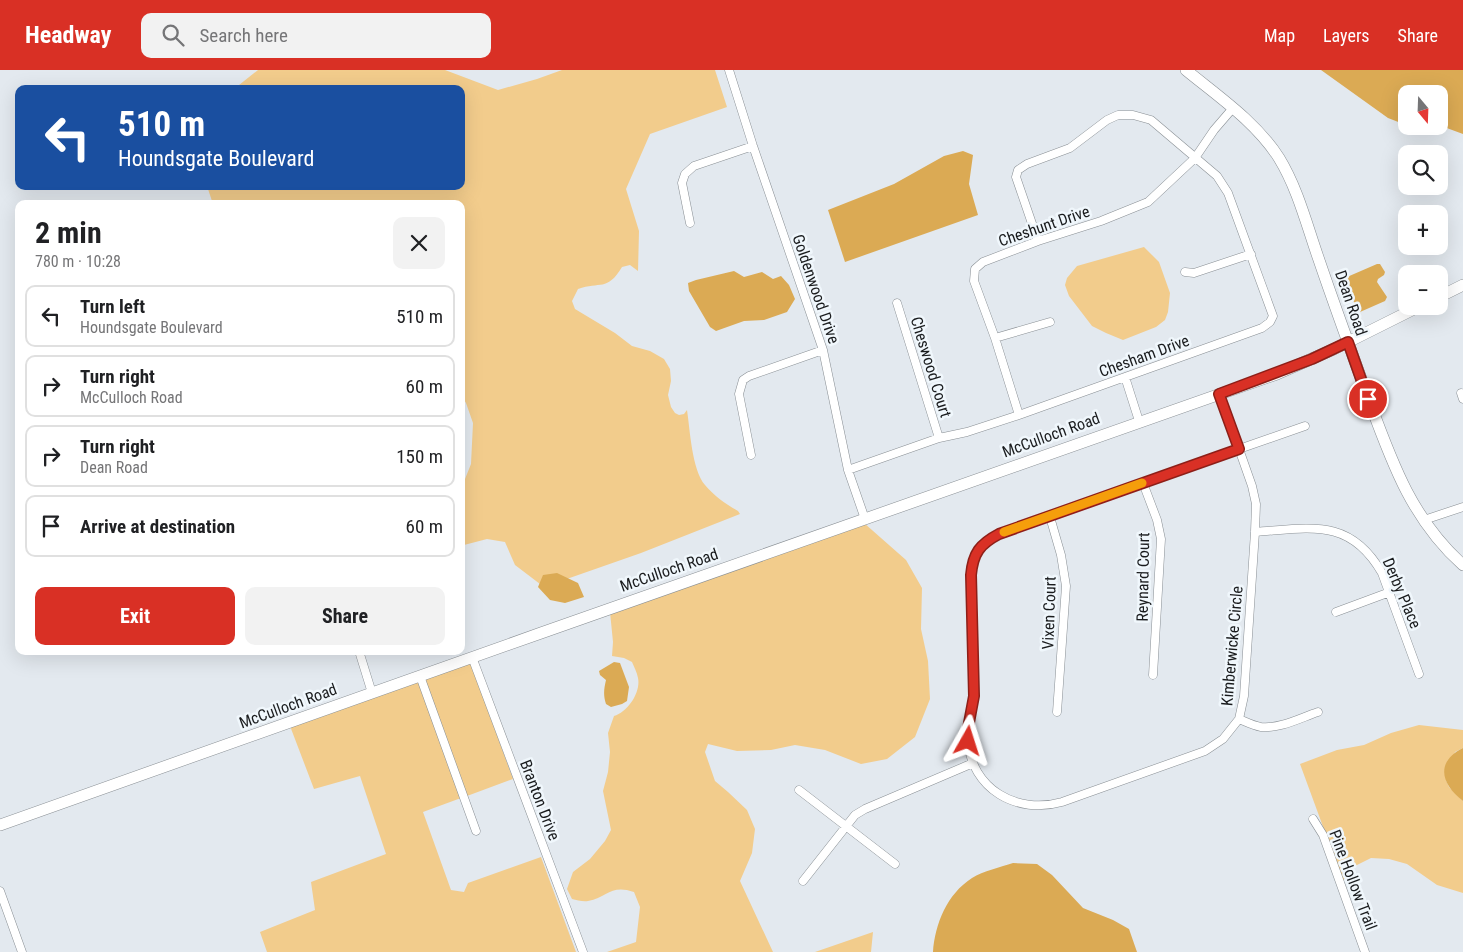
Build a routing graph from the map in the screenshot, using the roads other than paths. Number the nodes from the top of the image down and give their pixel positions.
1 (729, 70) edge
2 (1186, 70) edge
3 (1233, 108) junction
4 (753, 146) junction
5 (1195, 158) junction
6 (690, 223) dead end
7 (1038, 241) junction
8 (1251, 254) junction
9 (1185, 272) dead end
10 (1463, 285) edge
11 (1448, 292) edge
12 (897, 303) dead end
13 (1402, 315) edge
14 (1050, 322) dead end
15 (995, 338) junction
16 (1348, 342) junction
17 (823, 350) junction
18 (1125, 377) junction
19 (1219, 394) junction
20 (1019, 415) junction
21 (1139, 421) junction
22 (1305, 426) dead end
23 (939, 438) junction
24 (1239, 449) junction
25 (751, 455) dead end
26 (848, 470) junction
27 (1143, 483) junction
28 (1463, 507) edge
29 (1050, 517) junction
30 (866, 519) junction
31 (1424, 520) junction
32 (1255, 532) junction
33 (1463, 565) edge
34 (1390, 592) junction
35 (1336, 612) dead end
36 (360, 655) edge
37 (472, 657) junction
38 (1419, 674) dead end
39 (1153, 675) dead end
40 (420, 676) junction
41 (372, 693) junction
42 (1057, 712) dead end
43 (1318, 712) dead end
44 (1239, 719) junction
45 (973, 763) junction
46 (799, 790) dead end
47 (1313, 819) dead end
48 (0, 825) edge
49 (845, 826) junction
50 (476, 832) dead end
51 (895, 864) dead end
52 (802, 881) dead end
53 (0, 891) edge
54 (22, 952) edge
55 (583, 952) edge
56 (1365, 952) edge

1 - 4 street, Goldenwood Drive
2 - 3 street, Dean Road
3 - 5 street, Cheshunt Drive
3 - 16 street, Dean Road
4 - 6 street
4 - 17 street, Goldenwood Drive
5 - 7 street, Cheshunt Drive
5 - 7 street, Chesham Drive
5 - 8 street, Chesham Drive
7 - 15 street, Cheshunt Drive
8 - 9 street
8 - 18 street, Chesham Drive
10 - 11 street
12 - 23 street, Cheswood Court
13 - 16 street, McCulloch Road
14 - 15 street
15 - 20 street, Cheshunt Drive
16 - 19 street, McCulloch Road
16 - 31 street, Dean Road
17 - 25 street
17 - 26 street, Goldenwood Drive
18 - 20 street, Chesham Drive
18 - 21 street
19 - 21 street, McCulloch Road
19 - 24 street
20 - 23 street, Chesham Drive
21 - 30 street, McCulloch Road
22 - 24 street
23 - 26 street, Chesham Drive
24 - 27 street, Kimberwicke Circle
24 - 32 street, Kimberwicke Circle
26 - 30 street, Goldenwood Drive
27 - 29 street, Kimberwicke Circle
27 - 39 street, Reynard Court
28 - 31 street
29 - 42 street, Vixen Court
29 - 45 street, Kimberwicke Circle
30 - 37 street, McCulloch Road
31 - 33 street, Dean Road
32 - 34 street, Derby Place
32 - 44 street, Kimberwicke Circle
34 - 35 street
34 - 38 street, Derby Place
36 - 41 street
37 - 40 street, McCulloch Road
37 - 55 street, Branton Drive
40 - 41 street, McCulloch Road
40 - 50 street
41 - 48 street, McCulloch Road
43 - 44 street
44 - 45 street, Kimberwicke Circle
45 - 49 street
46 - 49 street
47 - 56 street, Pine Hollow Trail
49 - 51 street
49 - 52 street
53 - 54 street

